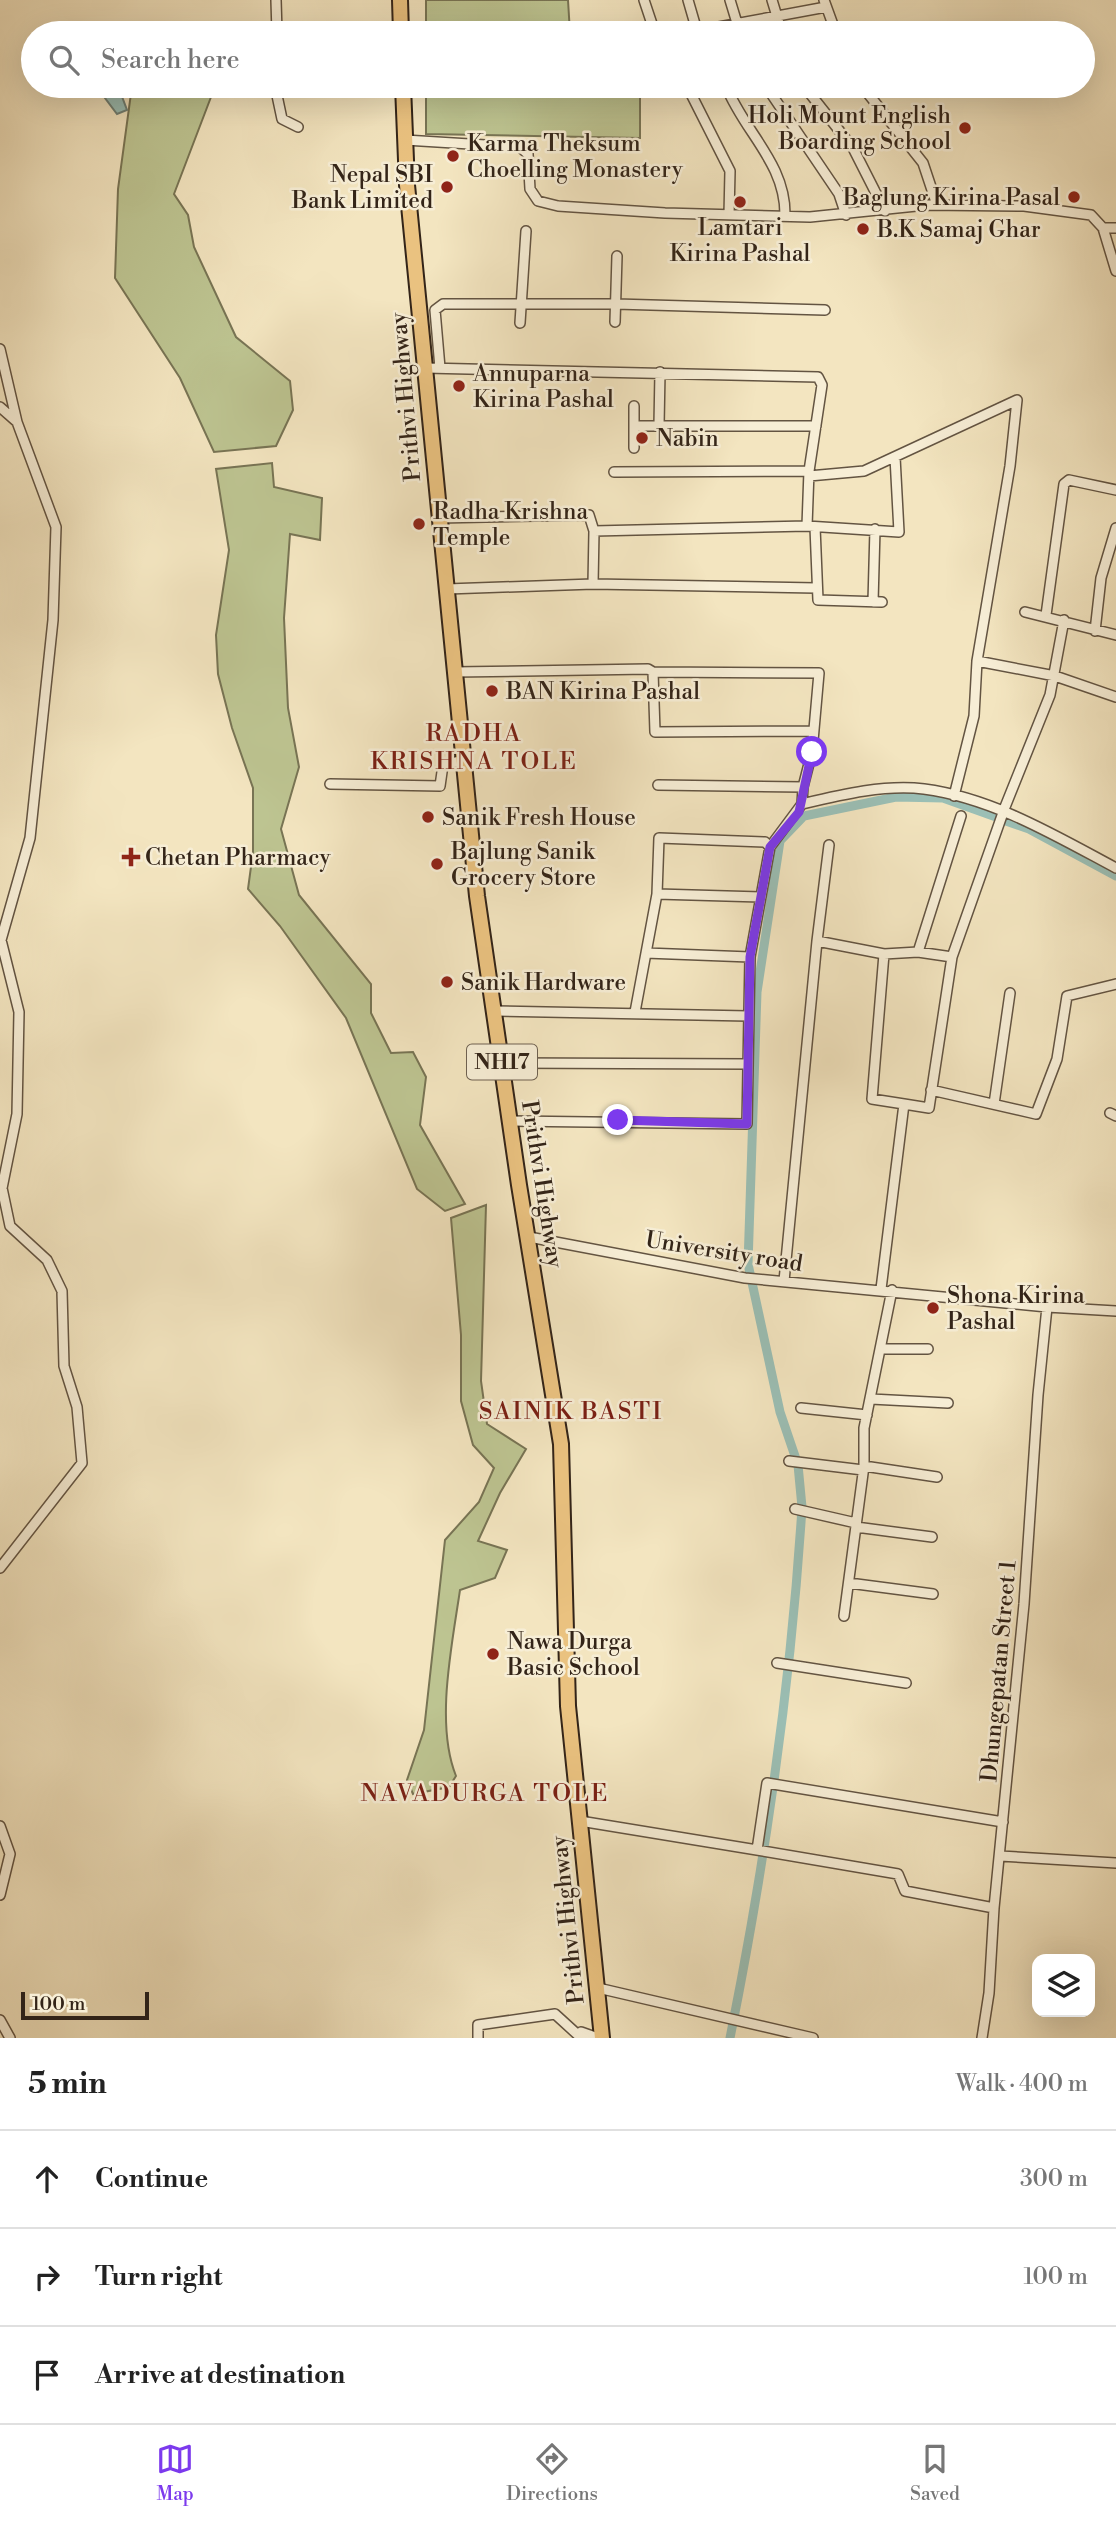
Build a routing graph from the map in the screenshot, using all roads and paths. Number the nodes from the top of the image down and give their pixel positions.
1 (276, 0) edge
2 (400, 0) edge
3 (644, 0) edge
4 (688, 0) edge
5 (730, 0) edge
6 (772, 0) edge
7 (825, 4) edge
8 (777, 18) junction
9 (277, 21) edge
10 (401, 21) edge
11 (651, 21) edge
12 (697, 21) edge
13 (736, 21) edge
14 (766, 21) edge
15 (778, 21) edge
16 (831, 21) edge
17 (278, 98) edge
18 (403, 98) edge
19 (693, 98) edge
20 (733, 98) edge
21 (774, 98) edge
22 (813, 98) edge
23 (872, 98) edge
24 (298, 127) dead end
25 (405, 140) junction
26 (937, 205) junction
27 (885, 211) junction
28 (729, 215) junction
29 (846, 215) junction
30 (785, 216) junction
31 (1103, 228) junction
32 (1116, 228) edge
33 (527, 231) dead end
34 (617, 256) dead end
35 (1116, 271) edge
36 (521, 304) junction
37 (616, 304) junction
38 (825, 310) dead end
39 (615, 322) dead end
40 (520, 323) dead end
41 (0, 349) edge
42 (433, 368) junction
43 (660, 372) junction
44 (634, 405) dead end
45 (0, 407) edge
46 (17, 422) junction
47 (659, 425) junction
48 (634, 426) junction
49 (816, 426) junction
50 (634, 448) dead end
51 (895, 457) junction
52 (614, 472) dead end
53 (809, 473) junction
54 (1116, 490) edge
55 (439, 518) junction
56 (811, 526) junction
57 (1116, 528) edge
58 (875, 529) junction
59 (594, 531) junction
60 (593, 584) junction
61 (816, 588) junction
62 (447, 589) junction
63 (1025, 612) dead end
64 (1046, 615) junction
65 (1064, 620) junction
66 (1095, 631) junction
67 (1116, 635) edge
68 (977, 661) junction
69 (454, 672) junction
70 (653, 672) junction
71 (1055, 677) junction
72 (1116, 697) edge
73 (813, 731) junction
74 (463, 760) junction
75 (330, 785) dead end
76 (657, 785) dead end
77 (803, 787) junction
78 (954, 796) junction
79 (802, 804) junction
80 (1003, 812) junction
81 (961, 816) dead end
82 (829, 845) dead end
83 (770, 847) junction
84 (1116, 868) edge
85 (657, 894) junction
86 (761, 897) junction
87 (817, 941) junction
88 (918, 952) junction
89 (646, 953) junction
90 (884, 954) junction
91 (750, 957) junction
92 (952, 957) junction
93 (1116, 984) edge
94 (1010, 993) dead end
95 (495, 1012) junction
96 (635, 1012) junction
97 (748, 1016) junction
98 (503, 1063) junction
99 (748, 1064) junction
100 (931, 1090) junction
101 (904, 1104) junction
102 (994, 1104) junction
103 (511, 1121) junction
104 (529, 1237) junction
105 (784, 1281) junction
106 (881, 1289) junction
107 (892, 1290) junction
108 (1047, 1307) junction
109 (1116, 1311) edge
110 (881, 1349) junction
111 (928, 1349) dead end
112 (871, 1399) junction
113 (948, 1403) dead end
114 (801, 1408) dead end
115 (867, 1415) junction
116 (789, 1461) dead end
117 (864, 1468) junction
118 (937, 1477) dead end
119 (795, 1510) dead end
120 (856, 1525) junction
121 (932, 1537) dead end
122 (0, 1568) edge
123 (849, 1583) junction
124 (933, 1594) dead end
125 (844, 1616) dead end
126 (778, 1663) dead end
127 (906, 1683) dead end
128 (580, 1821) junction
129 (1003, 1822) junction
130 (0, 1826) edge
131 (757, 1850) junction
132 (1000, 1856) junction
133 (1116, 1863) edge
134 (0, 1895) edge
135 (994, 1908) junction
136 (598, 1988) junction
137 (0, 2020) edge
138 (10, 2038) edge
139 (478, 2038) edge
140 (600, 2038) edge
141 (813, 2038) edge
142 (982, 2038) edge

1 - 9 street
2 - 10 highway
3 - 11 street
4 - 12 street
5 - 13 street
6 - 8 street
7 - 8 street
7 - 16 street
8 - 14 street
8 - 15 street
17 - 24 street
18 - 25 highway, Prithvi Highway / NH17
19 - 28 street
20 - 30 street
21 - 29 street
22 - 27 street
23 - 26 street
25 - 28 street
25 - 42 highway, Prithvi Highway / NH17
26 - 27 street
26 - 31 street
27 - 29 street
28 - 30 street
29 - 30 street
31 - 32 street
31 - 35 street
33 - 36 street
34 - 37 street
36 - 37 street
36 - 40 street
36 - 42 street
37 - 38 street
37 - 39 street
41 - 46 street
42 - 43 street
42 - 55 highway, Prithvi Highway / NH17
43 - 47 street
43 - 49 street
44 - 48 street
45 - 46 street
46 - 122 street
47 - 48 street
47 - 49 street
48 - 50 street
49 - 53 street
51 - 53 street
51 - 58 street
51 - 68 street
52 - 53 street
53 - 56 street
54 - 64 street
55 - 59 street
55 - 62 highway, Prithvi Highway / NH17
56 - 58 street
56 - 59 street
56 - 61 street
57 - 66 street
58 - 61 street
59 - 60 street
60 - 61 street
60 - 62 street
62 - 69 highway, Prithvi Highway / NH17
63 - 64 street
64 - 65 street
65 - 66 street
65 - 71 street
66 - 67 street
68 - 71 street
68 - 78 street
69 - 70 street
69 - 74 highway, Prithvi Highway / NH17
70 - 73 street
70 - 73 street
71 - 72 street
71 - 80 street
73 - 77 street
74 - 75 street
74 - 95 highway, Prithvi Highway / NH17
76 - 77 street
77 - 79 street
78 - 79 street
78 - 80 street
79 - 83 street
80 - 84 street
80 - 92 street
81 - 88 street
82 - 87 street
83 - 85 street
83 - 86 street
85 - 86 street
85 - 89 street
86 - 91 street
87 - 90 street
87 - 105 street
88 - 90 street
88 - 92 street
89 - 91 street
89 - 96 street
90 - 101 street
91 - 97 street
92 - 100 street
93 - 102 street
94 - 102 street
95 - 96 street
95 - 98 highway, Prithvi Highway / NH17
96 - 97 street
97 - 99 street
98 - 99 street
98 - 103 highway, Prithvi Highway / NH17
99 - 103 street
100 - 101 street
100 - 102 street
101 - 106 street
103 - 104 highway, Prithvi Highway / NH17
104 - 105 street, University road
104 - 128 highway, Prithvi Highway / NH17
105 - 106 street, University road
106 - 107 street, University road
107 - 108 street, University road
107 - 110 street
108 - 109 street
108 - 129 street, Dhungepatan Street 1
110 - 111 street
110 - 112 street
112 - 113 street
112 - 115 street
114 - 115 street
115 - 117 street
116 - 117 street
117 - 118 street
117 - 120 street
119 - 120 street
120 - 121 street
120 - 123 street
123 - 124 street
123 - 125 street
126 - 127 street
128 - 131 street
128 - 136 highway, Prithvi Highway / NH17
129 - 131 street
129 - 132 street, Dhungepatan Street 1
130 - 134 street
131 - 135 street
132 - 133 street
132 - 135 street, Dhungepatan Street 1
135 - 142 street, Dhungepatan Street 1
136 - 140 highway, Prithvi Highway / NH17
136 - 141 street
137 - 138 street
139 - 140 street

